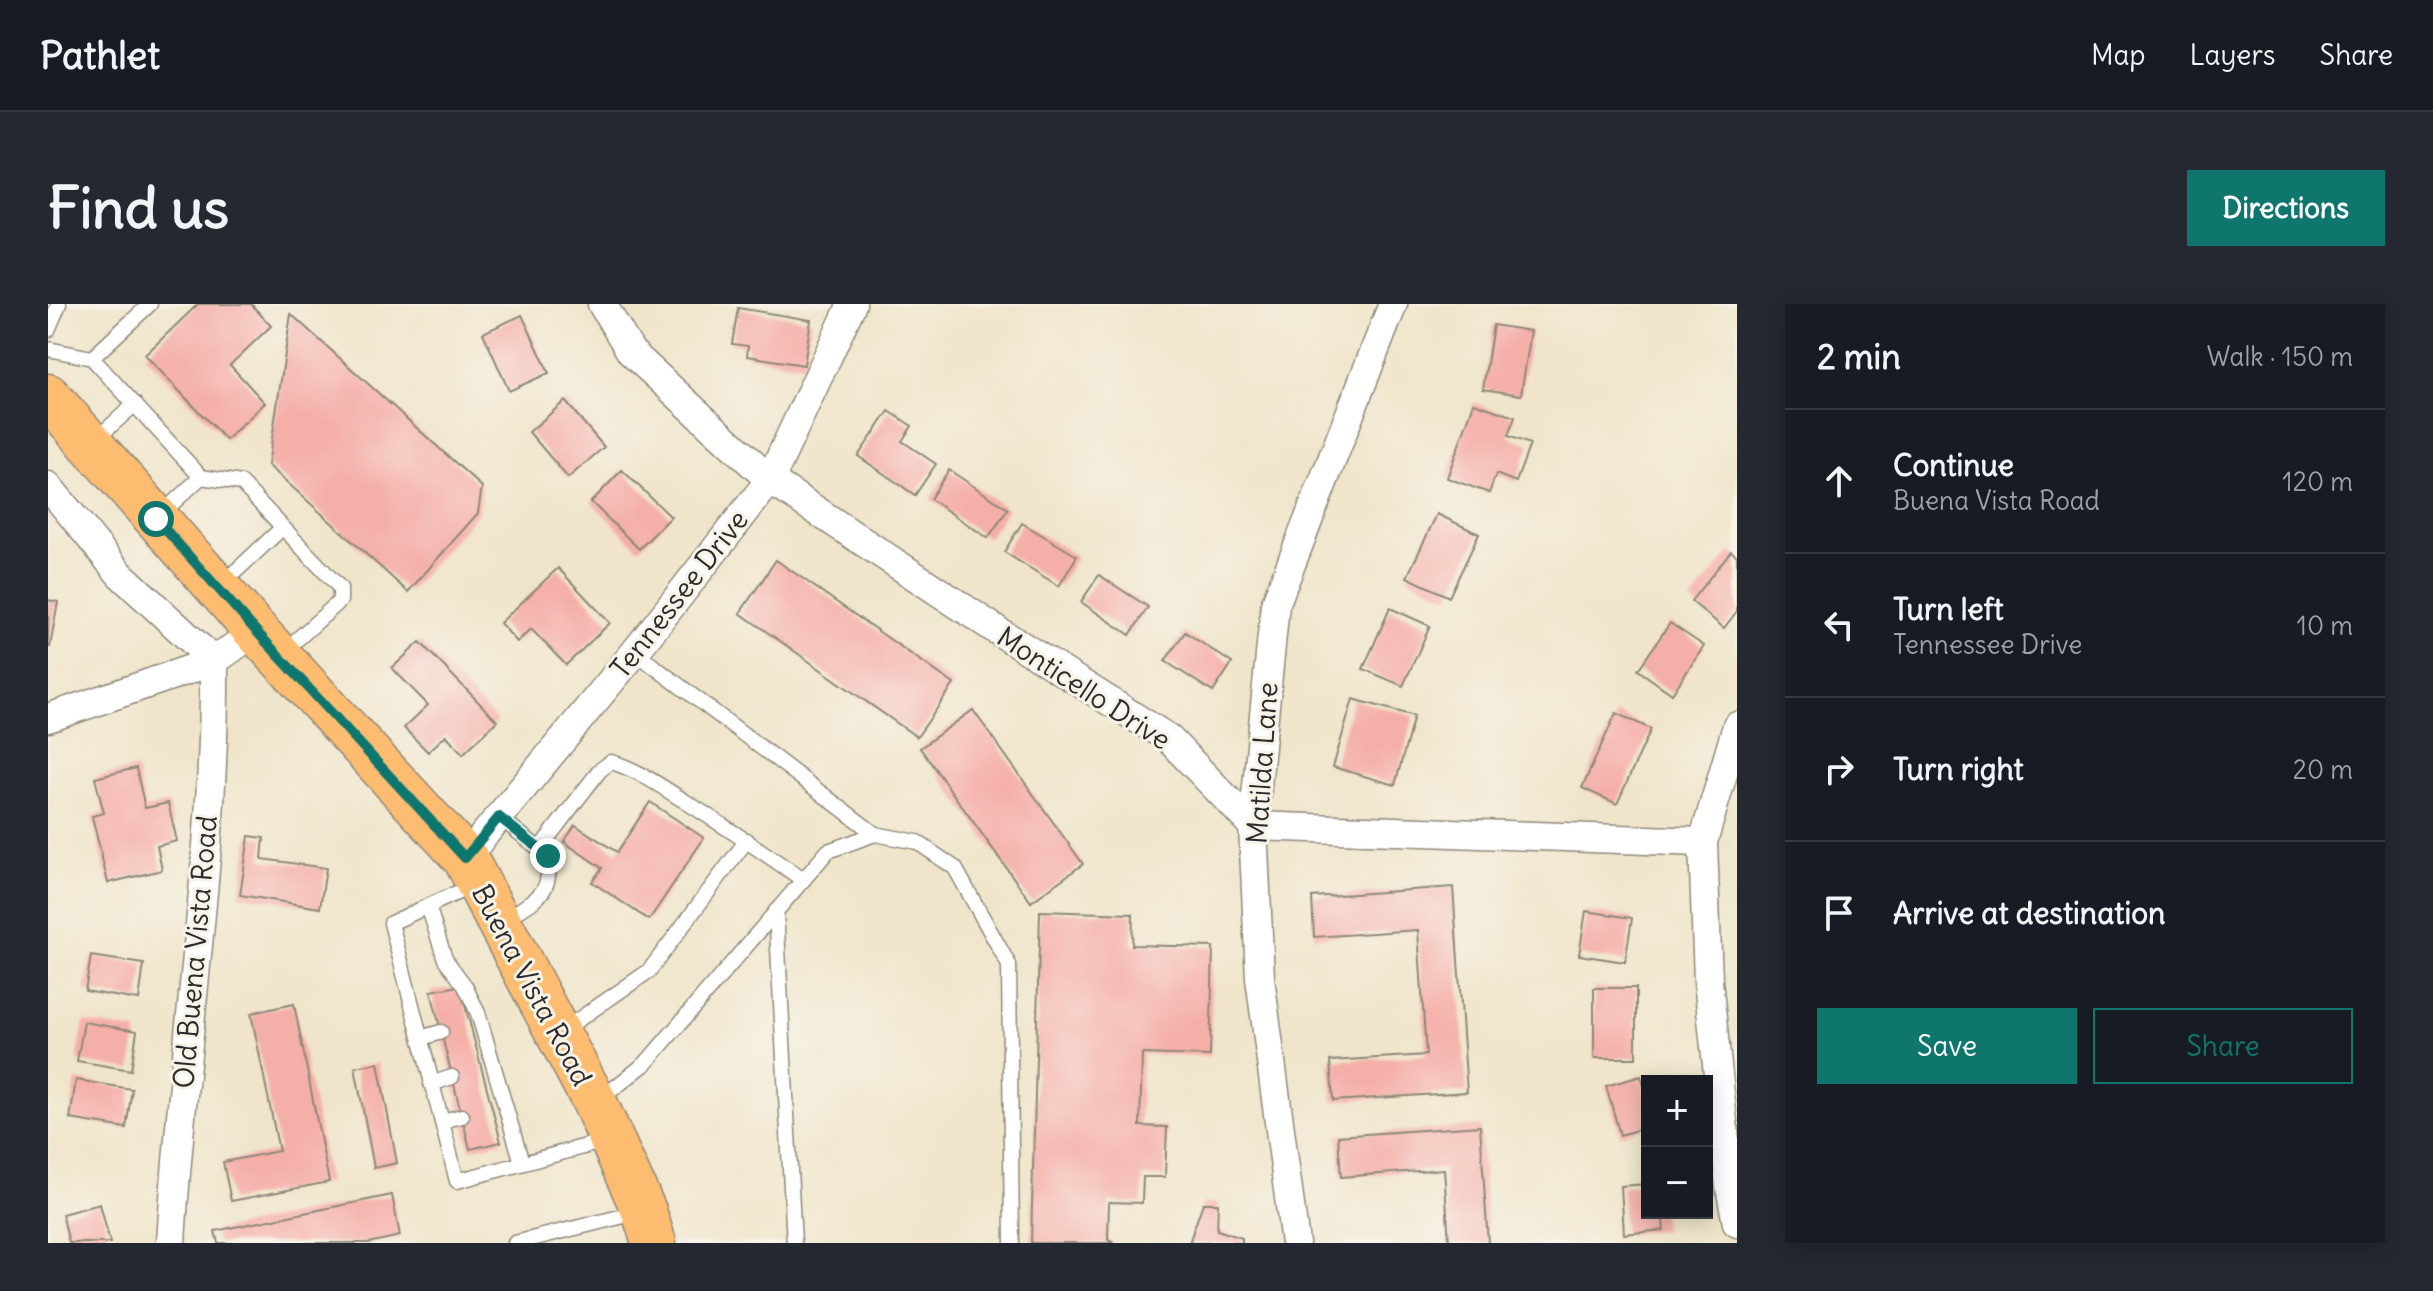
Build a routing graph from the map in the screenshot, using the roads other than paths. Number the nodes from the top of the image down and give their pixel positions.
1 (59, 304) edge
2 (150, 304) edge
3 (602, 304) edge
4 (852, 304) edge
5 (1393, 304) edge
6 (48, 330) edge
7 (48, 349) edge
8 (92, 358) junction
9 (48, 396) edge
10 (135, 404) junction
11 (91, 444) junction
12 (201, 477) junction
13 (770, 480) junction
14 (48, 486) edge
15 (156, 519) junction
16 (282, 528) junction
17 (217, 588) junction
18 (267, 644) junction
19 (635, 652) junction
20 (214, 661) junction
21 (48, 718) edge
22 (1737, 726) edge
23 (499, 817) junction
24 (1253, 826) junction
25 (875, 834) junction
26 (747, 840) junction
27 (1703, 842) junction
28 (540, 848) junction
29 (471, 871) junction
30 (803, 880) junction
31 (428, 906) junction
32 (776, 911) junction
33 (499, 923) junction
34 (441, 1032) dead end
35 (558, 1034) junction
36 (421, 1038) junction
37 (452, 1077) dead end
38 (431, 1084) junction
39 (462, 1116) dead end
40 (442, 1121) junction
41 (604, 1121) junction
42 (522, 1163) junction
43 (1737, 1223) edge
44 (649, 1227) edge
45 (576, 1236) edge
46 (171, 1243) edge
47 (515, 1243) edge
48 (794, 1243) edge
49 (1012, 1243) edge
50 (1295, 1243) edge

1 - 6 lane
2 - 8 lane
3 - 13 street, Monticello Drive
4 - 13 street, Tennessee Drive
5 - 24 street, Matilda Lane
7 - 8 lane
8 - 10 lane
9 - 11 main road, Buena Vista Road
10 - 11 lane
10 - 12 lane
11 - 15 main road, Buena Vista Road
12 - 15 lane
12 - 16 lane
13 - 19 street, Tennessee Drive
13 - 24 street, Monticello Drive
14 - 20 street
15 - 17 main road, Buena Vista Road
16 - 17 lane
16 - 18 lane
17 - 18 main road, Buena Vista Road
18 - 20 street
18 - 29 main road, Buena Vista Road
19 - 23 street, Tennessee Drive
19 - 25 lane
20 - 21 street
20 - 46 street, Old Buena Vista Road
22 - 27 street
23 - 28 lane
23 - 29 street, Tennessee Drive
24 - 27 street
24 - 50 street, Matilda Lane
25 - 30 lane
25 - 49 lane
26 - 28 lane
26 - 30 lane
26 - 35 lane
27 - 43 street
28 - 33 lane
29 - 31 lane
29 - 33 main road, Buena Vista Road
30 - 32 lane
31 - 36 lane
31 - 42 lane
32 - 41 lane
32 - 48 lane
33 - 35 main road, Buena Vista Road
34 - 36 lane
35 - 41 main road, Buena Vista Road
36 - 38 lane
37 - 38 lane
38 - 40 lane
39 - 40 lane
40 - 42 lane
41 - 42 lane
41 - 44 main road, Buena Vista Road
44 - 45 lane
45 - 47 lane

